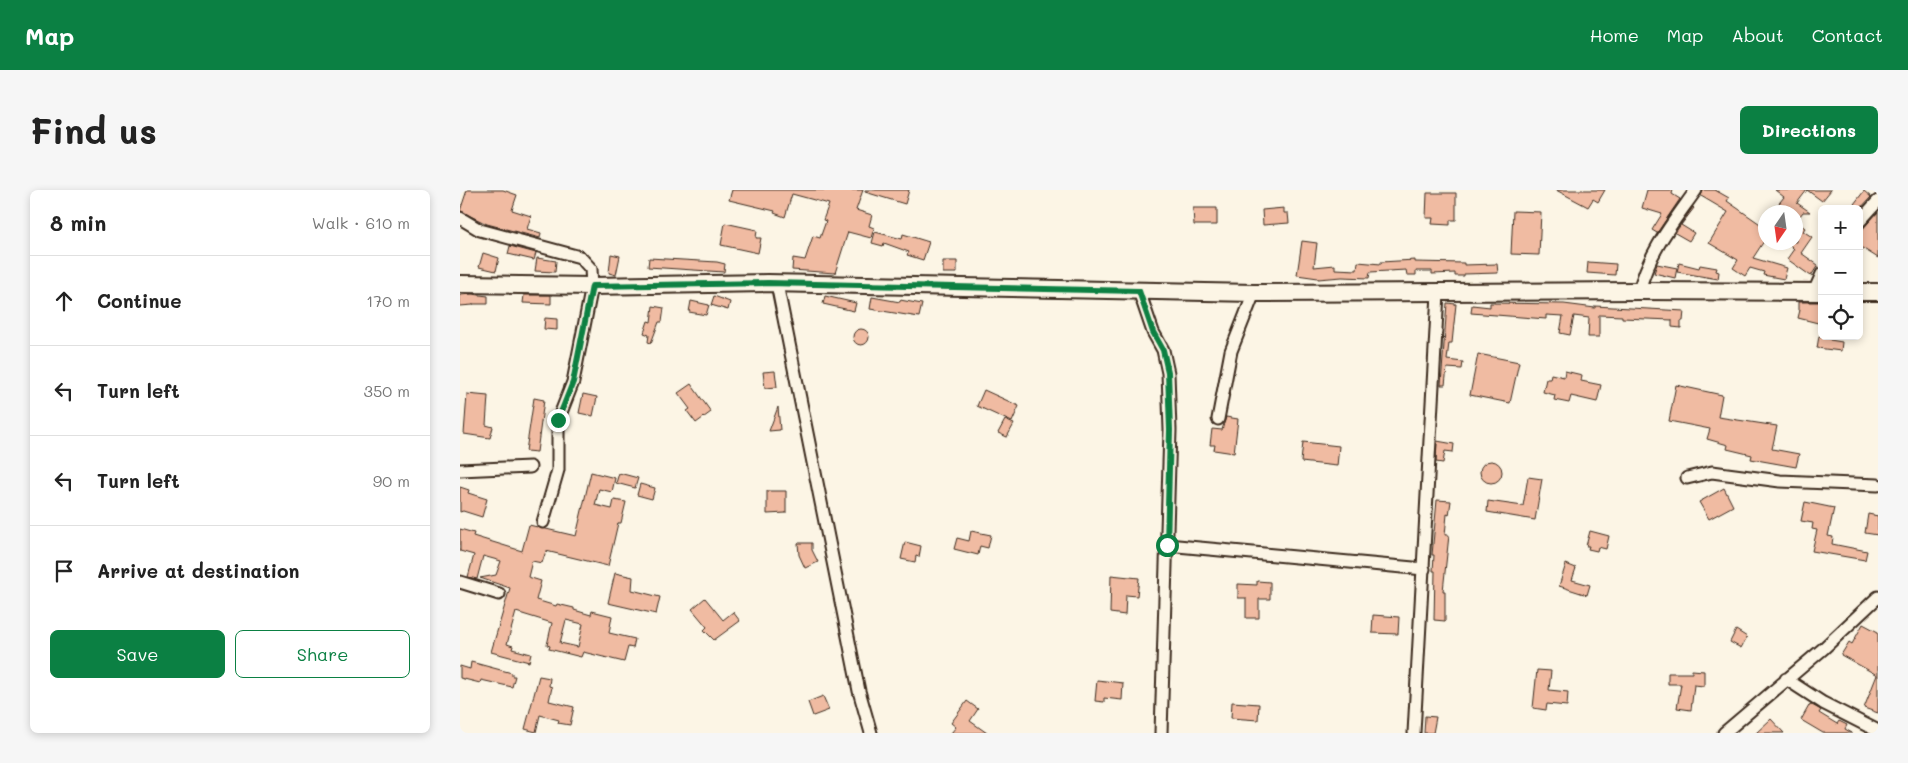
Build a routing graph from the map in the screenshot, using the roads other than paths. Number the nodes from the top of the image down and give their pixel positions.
1 (1696, 190) edge
2 (1878, 201) edge
3 (460, 218) edge
4 (1863, 218) edge
5 (460, 284) edge
6 (777, 284) junction
7 (592, 286) junction
8 (1139, 291) junction
9 (1639, 291) junction
10 (1818, 292) edge
11 (1863, 292) edge
12 (1878, 292) edge
13 (1254, 294) junction
14 (1438, 294) junction
15 (1218, 419) dead end
16 (530, 467) dead end
17 (460, 470) edge
18 (1687, 478) dead end
19 (1878, 485) edge
20 (543, 522) dead end
21 (1167, 545) junction
22 (1424, 569) junction
23 (460, 582) edge
24 (499, 594) dead end
25 (1878, 596) edge
26 (1786, 679) junction
27 (1878, 731) edge
28 (871, 733) edge
29 (1161, 733) edge
30 (1414, 733) edge
31 (1724, 733) edge

1 - 9 street
2 - 4 street
3 - 7 street
5 - 7 main road
6 - 7 main road
6 - 8 main road
6 - 28 street
7 - 20 street
8 - 13 main road
8 - 21 street
9 - 10 main road
9 - 14 main road
11 - 12 main road
13 - 14 main road
13 - 15 street
14 - 22 street
16 - 17 street
18 - 19 street
21 - 22 street
21 - 29 street
22 - 30 street
23 - 24 street
25 - 26 street
26 - 27 street
26 - 31 street

